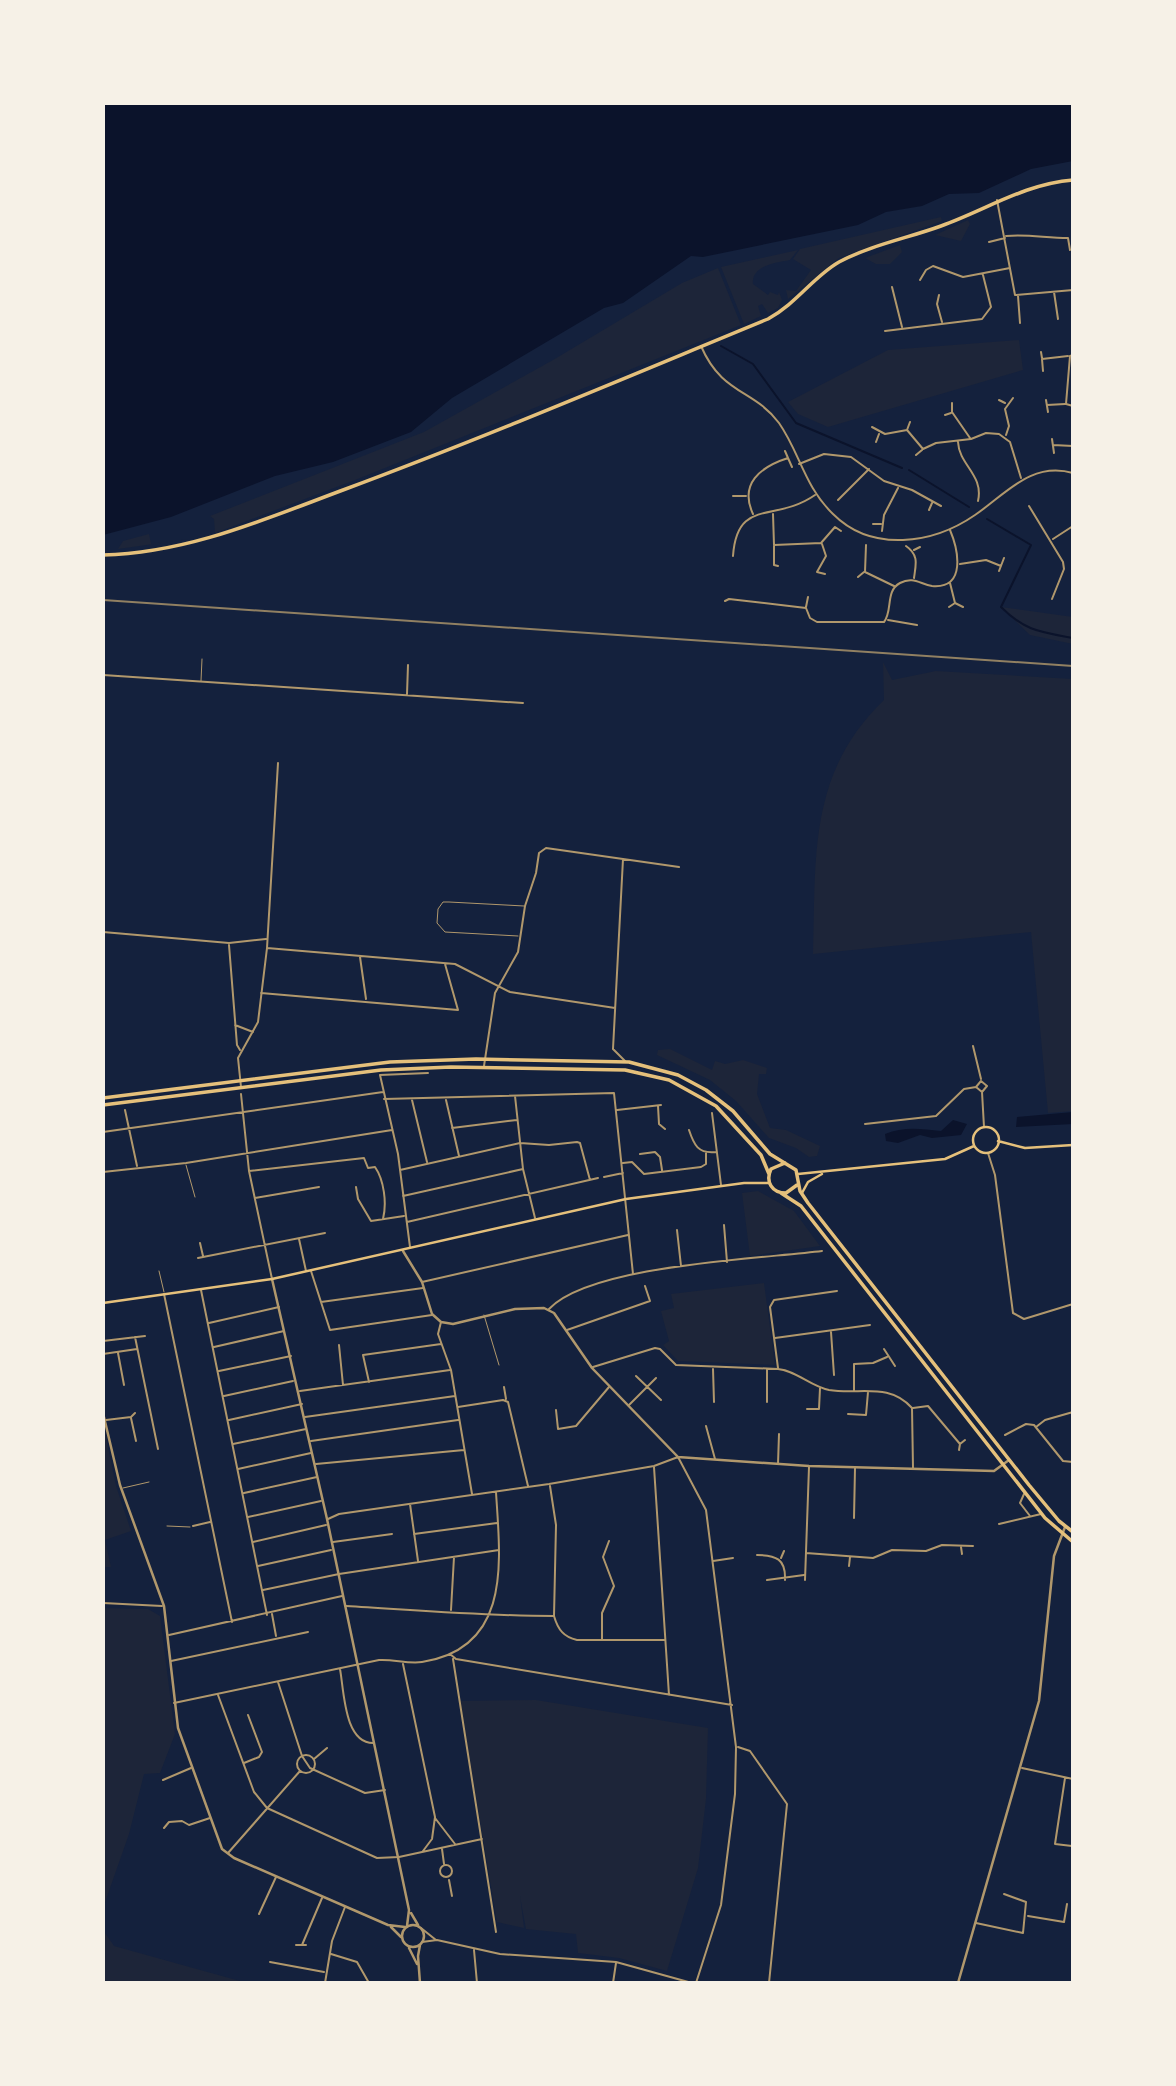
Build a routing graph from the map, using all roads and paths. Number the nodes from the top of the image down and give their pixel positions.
1 (1073, 180) edge
2 (997, 200) junction
3 (1006, 237) junction
4 (989, 242) dead end
5 (1070, 250) dead end
6 (1011, 268) junction
7 (983, 275) junction
8 (920, 280) dead end
9 (892, 287) dead end
10 (1073, 290) edge
11 (1054, 291) junction
12 (939, 295) dead end
13 (1018, 295) junction
14 (1058, 319) dead end
15 (942, 323) junction
16 (1020, 323) dead end
17 (902, 328) junction
18 (885, 331) dead end
19 (701, 346) junction
20 (1041, 352) dead end
21 (1071, 356) edge
22 (1042, 359) junction
23 (1043, 371) dead end
24 (1013, 398) dead end
25 (999, 400) dead end
26 (1046, 400) dead end
27 (952, 403) dead end
28 (1006, 403) junction
29 (1066, 404) junction
30 (1047, 405) junction
31 (1073, 406) edge
32 (953, 412) junction
33 (1048, 412) dead end
34 (945, 415) dead end
35 (910, 422) dead end
36 (872, 427) dead end
37 (907, 430) junction
38 (879, 433) junction
39 (1005, 436) junction
40 (971, 439) junction
41 (1052, 439) dead end
42 (958, 441) junction
43 (877, 442) dead end
44 (1053, 445) junction
45 (1073, 446) edge
46 (923, 449) junction
47 (785, 451) dead end
48 (1054, 453) dead end
49 (916, 455) dead end
50 (788, 458) junction
51 (798, 465) junction
52 (792, 467) dead end
53 (869, 468) junction
54 (1073, 473) edge
55 (1022, 479) junction
56 (899, 487) junction
57 (980, 492) junction
58 (988, 492) dead end
59 (816, 494) junction
60 (733, 496) dead end
61 (747, 496) junction
62 (838, 500) dead end
63 (978, 500) dead end
64 (933, 502) junction
65 (941, 506) dead end
66 (1029, 506) dead end
67 (929, 510) dead end
68 (773, 513) junction
69 (753, 515) junction
70 (873, 524) dead end
71 (881, 524) junction
72 (1073, 526) edge
73 (950, 529) junction
74 (841, 531) dead end
75 (882, 531) dead end
76 (1052, 540) junction
77 (821, 543) junction
78 (774, 545) junction
79 (866, 545) dead end
80 (906, 546) dead end
81 (920, 547) dead end
82 (913, 551) junction
83 (103, 556) edge
84 (733, 556) dead end
85 (1004, 558) dead end
86 (959, 565) junction
87 (778, 566) dead end
88 (1001, 566) junction
89 (865, 572) junction
90 (999, 572) dead end
91 (825, 574) dead end
92 (858, 577) dead end
93 (913, 579) junction
94 (949, 582) junction
95 (895, 587) junction
96 (808, 597) dead end
97 (1052, 599) dead end
98 (725, 601) dead end
99 (955, 603) junction
100 (949, 607) dead end
101 (963, 607) dead end
102 (806, 608) junction
103 (887, 619) junction
104 (917, 625) dead end
105 (202, 659) dead end
106 (408, 665) dead end
107 (103, 675) edge
108 (201, 682) junction
109 (407, 695) junction
110 (523, 703) dead end
111 (278, 763) dead end
112 (623, 858) junction
113 (679, 867) dead end
114 (524, 906) junction
115 (103, 933) edge
116 (520, 936) junction
117 (268, 939) junction
118 (229, 943) junction
119 (267, 948) junction
120 (359, 956) junction
121 (444, 963) junction
122 (497, 987) junction
123 (261, 993) junction
124 (366, 1002) junction
125 (615, 1008) junction
126 (234, 1024) junction
127 (253, 1032) junction
128 (973, 1046) dead end
129 (240, 1051) junction
130 (485, 1059) junction
131 (629, 1062) junction
132 (484, 1067) junction
133 (428, 1073) dead end
134 (240, 1080) junction
135 (981, 1081) junction
136 (976, 1087) junction
137 (241, 1088) junction
138 (383, 1092) junction
139 (982, 1092) junction
140 (241, 1094) dead end
141 (515, 1096) junction
142 (103, 1098) edge
143 (445, 1098) junction
144 (412, 1099) junction
145 (384, 1100) junction
146 (103, 1105) edge
147 (125, 1110) dead end
148 (615, 1110) junction
149 (712, 1113) dead end
150 (242, 1114) junction
151 (517, 1120) junction
152 (865, 1124) dead end
153 (984, 1127) junction
154 (452, 1128) junction
155 (129, 1129) junction
156 (665, 1129) dead end
157 (392, 1130) junction
158 (689, 1130) dead end
159 (103, 1132) edge
160 (999, 1141) junction
161 (520, 1143) junction
162 (1073, 1145) edge
163 (974, 1146) junction
164 (716, 1152) junction
165 (247, 1153) junction
166 (705, 1153) junction
167 (988, 1153) junction
168 (640, 1154) dead end
169 (459, 1157) junction
170 (186, 1163) junction
171 (785, 1163) junction
172 (428, 1164) junction
173 (622, 1164) junction
174 (137, 1167) junction
175 (523, 1169) junction
176 (399, 1170) junction
177 (249, 1171) junction
178 (663, 1171) junction
179 (103, 1172) edge
180 (825, 1172) junction
181 (623, 1173) junction
182 (769, 1174) junction
183 (798, 1174) junction
184 (604, 1177) dead end
185 (598, 1178) dead end
186 (590, 1180) junction
187 (769, 1183) junction
188 (798, 1183) junction
189 (721, 1186) junction
190 (319, 1187) dead end
191 (356, 1187) dead end
192 (781, 1193) junction
193 (530, 1194) junction
194 (802, 1194) junction
195 (402, 1196) junction
196 (195, 1197) dead end
197 (255, 1198) junction
198 (626, 1199) junction
199 (405, 1216) junction
200 (383, 1219) junction
201 (535, 1219) junction
202 (406, 1223) junction
203 (724, 1225) dead end
204 (677, 1230) dead end
205 (325, 1233) dead end
206 (629, 1235) junction
207 (299, 1238) junction
208 (200, 1243) dead end
209 (265, 1246) junction
210 (411, 1248) junction
211 (403, 1251) junction
212 (822, 1251) dead end
213 (203, 1257) junction
214 (198, 1258) dead end
215 (727, 1263) junction
216 (681, 1267) junction
217 (159, 1270) dead end
218 (309, 1271) junction
219 (633, 1274) junction
220 (272, 1279) junction
221 (422, 1282) junction
222 (645, 1286) dead end
223 (424, 1288) junction
224 (201, 1289) junction
225 (837, 1291) dead end
226 (164, 1294) junction
227 (321, 1302) junction
228 (103, 1303) edge
229 (1073, 1304) edge
230 (279, 1307) junction
231 (549, 1310) junction
232 (432, 1314) junction
233 (484, 1315) junction
234 (441, 1322) junction
235 (208, 1323) junction
236 (870, 1325) dead end
237 (285, 1331) junction
238 (566, 1331) junction
239 (831, 1331) junction
240 (145, 1336) dead end
241 (135, 1337) junction
242 (774, 1338) junction
243 (103, 1341) edge
244 (442, 1344) junction
245 (339, 1345) dead end
246 (213, 1347) junction
247 (137, 1349) junction
248 (884, 1349) dead end
249 (117, 1352) junction
250 (103, 1354) edge
251 (291, 1356) junction
252 (887, 1357) junction
253 (499, 1365) dead end
254 (829, 1365) dead end
255 (834, 1365) junction
256 (895, 1366) dead end
257 (713, 1367) junction
258 (592, 1368) junction
259 (767, 1368) junction
260 (778, 1368) junction
261 (451, 1370) junction
262 (218, 1372) junction
263 (834, 1375) dead end
264 (636, 1376) dead end
265 (656, 1377) dead end
266 (296, 1380) junction
267 (369, 1382) junction
268 (124, 1385) dead end
269 (343, 1385) junction
270 (609, 1386) junction
271 (504, 1387) dead end
272 (647, 1387) junction
273 (820, 1387) junction
274 (854, 1390) junction
275 (299, 1391) junction
276 (868, 1391) junction
277 (223, 1396) junction
278 (455, 1396) junction
279 (506, 1400) junction
280 (661, 1400) dead end
281 (713, 1402) dead end
282 (766, 1402) dead end
283 (302, 1404) junction
284 (628, 1406) junction
285 (457, 1407) junction
286 (912, 1408) junction
287 (807, 1409) dead end
288 (556, 1410) dead end
289 (1073, 1412) edge
290 (103, 1413) edge
291 (135, 1413) dead end
292 (848, 1414) dead end
293 (131, 1417) junction
294 (304, 1417) junction
295 (228, 1420) junction
296 (459, 1420) junction
297 (105, 1421) edge
298 (706, 1426) dead end
299 (1036, 1427) junction
300 (307, 1428) junction
301 (1014, 1430) junction
302 (779, 1434) dead end
303 (1005, 1435) dead end
304 (1017, 1436) dead end
305 (965, 1440) dead end
306 (136, 1441) dead end
307 (310, 1441) junction
308 (233, 1444) junction
309 (960, 1444) junction
310 (158, 1449) dead end
311 (464, 1450) junction
312 (959, 1450) dead end
313 (312, 1452) junction
314 (678, 1457) junction
315 (715, 1460) junction
316 (1010, 1460) junction
317 (1073, 1462) edge
318 (315, 1464) junction
319 (778, 1464) junction
320 (1004, 1465) junction
321 (654, 1466) junction
322 (810, 1466) junction
323 (855, 1467) junction
324 (237, 1469) junction
325 (913, 1469) junction
326 (318, 1476) junction
327 (149, 1482) dead end
328 (549, 1485) junction
329 (528, 1487) junction
330 (121, 1488) junction
331 (1025, 1491) junction
332 (496, 1492) junction
333 (242, 1493) junction
334 (472, 1495) junction
335 (323, 1501) junction
336 (410, 1504) junction
337 (1044, 1516) junction
338 (1030, 1517) junction
339 (247, 1518) junction
340 (854, 1518) dead end
341 (327, 1520) junction
342 (211, 1522) junction
343 (498, 1523) junction
344 (999, 1524) dead end
345 (328, 1525) junction
346 (167, 1526) dead end
347 (192, 1527) joint
348 (1065, 1527) junction
349 (1073, 1532) edge
350 (392, 1534) dead end
351 (414, 1534) junction
352 (1061, 1535) junction
353 (609, 1541) dead end
354 (252, 1542) junction
355 (332, 1542) junction
356 (1073, 1542) edge
357 (973, 1545) dead end
358 (961, 1546) junction
359 (333, 1549) junction
360 (604, 1549) junction
361 (500, 1550) junction
362 (783, 1551) dead end
363 (611, 1552) dead end
364 (807, 1553) junction
365 (962, 1554) dead end
366 (757, 1555) dead end
367 (850, 1556) junction
368 (454, 1557) junction
369 (733, 1558) dead end
370 (781, 1559) junction
371 (419, 1562) junction
372 (712, 1562) junction
373 (257, 1566) junction
374 (849, 1566) dead end
375 (339, 1574) junction
376 (806, 1575) junction
377 (767, 1580) dead end
378 (785, 1580) junction
379 (805, 1580) dead end
380 (262, 1591) junction
381 (343, 1596) junction
382 (103, 1604) edge
383 (164, 1606) junction
384 (346, 1606) junction
385 (451, 1612) junction
386 (272, 1613) junction
387 (267, 1615) junction
388 (489, 1616) junction
389 (554, 1616) junction
390 (232, 1622) junction
391 (308, 1632) dead end
392 (169, 1635) junction
393 (276, 1637) junction
394 (602, 1640) junction
395 (665, 1640) junction
396 (450, 1653) junction
397 (453, 1658) junction
398 (170, 1662) junction
399 (402, 1663) junction
400 (358, 1664) junction
401 (340, 1668) junction
402 (277, 1681) junction
403 (217, 1694) junction
404 (669, 1696) junction
405 (174, 1703) junction
406 (732, 1705) junction
407 (248, 1715) dead end
408 (375, 1743) junction
409 (736, 1746) junction
410 (327, 1748) dead end
411 (302, 1756) junction
412 (313, 1759) junction
413 (243, 1763) junction
414 (192, 1768) junction
415 (1022, 1768) junction
416 (313, 1770) junction
417 (300, 1771) junction
418 (1065, 1778) junction
419 (1073, 1779) edge
420 (163, 1780) dead end
421 (385, 1790) junction
422 (267, 1808) junction
423 (435, 1817) junction
424 (211, 1818) junction
425 (164, 1828) dead end
426 (482, 1839) junction
427 (456, 1845) junction
428 (1072, 1846) edge
429 (441, 1848) junction
430 (422, 1852) junction
431 (227, 1854) junction
432 (399, 1857) junction
433 (444, 1864) junction
434 (276, 1876) junction
435 (448, 1878) junction
436 (1004, 1894) dead end
437 (322, 1896) junction
438 (452, 1896) dead end
439 (1067, 1904) dead end
440 (345, 1906) junction
441 (409, 1909) junction
442 (260, 1914) dead end
443 (1027, 1916) junction
444 (975, 1923) junction
445 (388, 1925) junction
446 (406, 1926) junction
447 (420, 1927) junction
448 (496, 1932) dead end
449 (402, 1939) junction
450 (437, 1940) junction
451 (421, 1943) junction
452 (296, 1945) dead end
453 (302, 1945) junction
454 (306, 1945) dead end
455 (406, 1945) junction
456 (474, 1950) junction
457 (329, 1954) junction
458 (271, 1962) dead end
459 (616, 1962) junction
460 (418, 1967) junction
461 (326, 1972) junction
462 (325, 1983) edge
463 (369, 1983) edge
464 (420, 1983) edge
465 (477, 1983) edge
466 (613, 1983) edge
467 (694, 1983) edge
468 (769, 1983) edge
469 (958, 1983) edge

1 - 2 main road
2 - 3 street
2 - 19 main road
3 - 4 street
3 - 5 street
3 - 6 street
6 - 7 street
6 - 13 street
7 - 8 street
7 - 15 street
9 - 17 street
10 - 11 street
11 - 13 street
11 - 14 street
12 - 15 street
13 - 16 street
15 - 17 street
17 - 18 street
19 - 51 street
19 - 83 main road
20 - 22 street
21 - 22 street
21 - 29 street
22 - 23 street
24 - 28 street
25 - 28 street
26 - 30 street
27 - 32 street
28 - 39 street
29 - 30 street
29 - 31 street
30 - 33 street
32 - 34 street
32 - 40 street
35 - 37 street
36 - 38 street
37 - 38 street
37 - 46 street
38 - 43 street
39 - 40 street
39 - 55 street
40 - 42 street
41 - 44 street
42 - 46 street
42 - 57 street
44 - 45 street
44 - 48 street
46 - 49 street
47 - 50 street
50 - 52 street
50 - 61 street
51 - 53 street
51 - 59 street
53 - 56 street
53 - 62 street
54 - 55 street
55 - 73 street
56 - 64 street
56 - 71 street
57 - 58 street
57 - 63 street
59 - 68 street
59 - 73 street
60 - 61 street
61 - 69 street
64 - 65 street
64 - 67 street
66 - 76 street
68 - 69 street
68 - 78 street
69 - 84 street
70 - 71 street
71 - 75 street
72 - 76 street
73 - 86 street
74 - 77 street
76 - 97 street
77 - 78 street
77 - 91 street
78 - 87 street
79 - 89 street
80 - 82 street
81 - 82 street
82 - 93 street
85 - 88 street
86 - 88 street
86 - 94 street
88 - 90 street
89 - 92 street
89 - 95 street
93 - 94 street
93 - 95 street
94 - 99 street
95 - 103 street
96 - 102 street
98 - 102 street
99 - 100 street
99 - 101 street
102 - 103 street
103 - 104 street
105 - 108 lane
106 - 109 street
107 - 108 street
108 - 109 street
109 - 110 street
111 - 117 street
112 - 113 street
112 - 114 street
112 - 125 street
114 - 116 street
114 - 116 lane
115 - 118 street
116 - 122 street
117 - 118 street
117 - 119 street
118 - 126 street
119 - 120 street
119 - 123 street
120 - 121 street
120 - 124 street
121 - 122 street
121 - 124 street
122 - 125 street
122 - 130 street
123 - 124 street
123 - 127 street
125 - 131 street
126 - 127 street
126 - 129 street
127 - 129 street
128 - 135 street
129 - 134 street
130 - 131 main road
130 - 132 street
130 - 134 main road
131 - 171 main road
132 - 137 main road
132 - 182 main road
133 - 138 street
134 - 137 street
134 - 142 main road
135 - 136 street
135 - 139 street
136 - 139 street
136 - 152 street
137 - 146 main road
138 - 145 street
138 - 150 street
139 - 153 street
140 - 150 street
141 - 143 street
141 - 148 street
141 - 151 street
143 - 144 street
143 - 154 street
144 - 145 street
144 - 172 street
145 - 157 street
147 - 155 street
148 - 156 street
148 - 173 street
149 - 164 street
150 - 155 street
150 - 165 street
151 - 154 street
151 - 161 street
153 - 160 main road
153 - 163 main road
154 - 169 street
155 - 159 street
155 - 174 street
157 - 165 street
157 - 176 street
158 - 166 street
160 - 162 main road
160 - 167 main road
161 - 169 street
161 - 175 street
161 - 186 street
163 - 167 main road
163 - 180 main road
164 - 166 street
164 - 189 street
165 - 170 street
165 - 177 street
166 - 178 street
167 - 229 street
168 - 178 street
169 - 172 street
170 - 174 street
170 - 196 lane
171 - 182 main road
171 - 183 main road
172 - 176 street
173 - 178 street
173 - 181 street
174 - 179 street
175 - 193 street
175 - 195 street
176 - 195 street
177 - 197 street
177 - 200 street
180 - 183 main road
180 - 194 main road
181 - 184 street
181 - 198 street
182 - 187 main road
183 - 188 main road
185 - 186 street
186 - 193 street
187 - 189 main road
187 - 192 main road
188 - 192 main road
188 - 194 main road
189 - 198 main road
190 - 197 street
191 - 200 street
192 - 320 main road
193 - 201 street
193 - 202 street
194 - 316 main road
195 - 199 street
197 - 209 street
198 - 201 main road
198 - 206 street
199 - 200 street
199 - 202 street
201 - 210 main road
202 - 210 street
203 - 215 street
204 - 216 street
205 - 207 street
206 - 219 street
206 - 221 street
207 - 209 street
207 - 218 street
208 - 213 street
209 - 213 street
209 - 220 street
210 - 211 main road
211 - 218 main road
211 - 221 street
212 - 215 street
213 - 214 street
215 - 216 street
216 - 219 street
217 - 226 lane
218 - 220 main road
218 - 227 street
219 - 231 street
220 - 224 main road
220 - 230 street
221 - 223 street
222 - 238 street
223 - 227 street
223 - 232 street
224 - 226 main road
224 - 235 street
225 - 242 street
226 - 228 main road
226 - 342 street
227 - 232 street
230 - 235 street
230 - 237 street
231 - 233 street
231 - 238 street
232 - 234 street
233 - 234 street
233 - 253 lane
234 - 244 street
235 - 246 street
236 - 239 street
237 - 246 street
237 - 251 street
238 - 258 street
239 - 242 street
239 - 255 street
240 - 241 street
241 - 243 street
241 - 247 street
242 - 260 street
244 - 261 street
244 - 267 street
245 - 269 street
246 - 262 street
247 - 249 street
247 - 310 street
248 - 252 street
249 - 250 street
249 - 268 street
251 - 262 street
251 - 266 street
252 - 256 street
252 - 274 street
254 - 255 street
255 - 263 street
257 - 258 street
257 - 259 street
257 - 281 street
258 - 270 street
259 - 260 street
259 - 282 street
260 - 273 street
261 - 267 street
261 - 278 street
262 - 277 street
264 - 272 street
265 - 272 street
266 - 275 street
266 - 277 street
267 - 269 street
269 - 275 street
270 - 284 street
270 - 288 street
271 - 279 street
272 - 280 street
272 - 284 street
273 - 274 street
273 - 287 street
274 - 276 street
275 - 283 street
276 - 286 street
276 - 292 street
277 - 295 street
278 - 285 street
278 - 294 street
279 - 285 street
279 - 329 street
283 - 294 street
283 - 295 street
284 - 314 street
285 - 296 street
286 - 309 street
286 - 325 street
289 - 299 street
290 - 297 street
291 - 293 street
293 - 297 street
293 - 306 street
294 - 300 street
295 - 308 street
296 - 307 street
296 - 311 street
297 - 330 street
298 - 315 street
299 - 301 street
299 - 317 street
300 - 307 street
300 - 308 street
301 - 303 street
301 - 304 street
302 - 319 street
305 - 309 street
307 - 313 street
308 - 324 street
309 - 312 street
311 - 318 street
311 - 334 street
313 - 318 street
313 - 324 street
314 - 315 street
314 - 321 street
314 - 372 street
315 - 319 street
316 - 320 street
316 - 348 main road
318 - 326 street
319 - 322 street
320 - 325 street
320 - 331 main road
321 - 328 street
321 - 395 street
322 - 323 street
322 - 364 street
323 - 325 street
323 - 340 street
324 - 333 street
326 - 333 street
326 - 335 street
327 - 330 lane
328 - 329 street
328 - 389 street
329 - 332 street
330 - 383 street
331 - 337 main road
331 - 338 street
332 - 334 street
332 - 343 street
333 - 339 street
334 - 336 street
335 - 339 street
335 - 341 street
336 - 341 street
336 - 351 street
337 - 338 street
337 - 352 main road
338 - 344 street
339 - 354 street
341 - 345 street
342 - 347 street
342 - 390 street
343 - 351 street
343 - 361 street
345 - 354 street
345 - 355 street
346 - 347 lane
348 - 349 main road
348 - 352 street
350 - 355 street
351 - 371 street
352 - 356 main road
352 - 415 street
353 - 360 street
354 - 373 street
355 - 359 street
357 - 358 street
358 - 365 street
358 - 367 street
359 - 373 street
359 - 375 street
360 - 363 street
360 - 394 street
361 - 368 street
361 - 388 street
362 - 370 street
364 - 367 street
364 - 376 street
366 - 370 street
367 - 374 street
368 - 371 street
368 - 385 street
369 - 372 street
370 - 378 street
371 - 375 street
372 - 406 street
373 - 380 street
375 - 380 street
375 - 381 street
376 - 378 street
376 - 379 street
377 - 378 street
380 - 387 street
381 - 384 street
381 - 386 street
382 - 383 street
383 - 392 street
384 - 385 street
384 - 400 street
385 - 388 street
386 - 387 street
386 - 393 street
387 - 390 street
388 - 389 street
388 - 396 street
389 - 394 street
390 - 392 street
391 - 393 street
392 - 398 street
393 - 398 street
394 - 395 street
395 - 404 street
396 - 397 street
396 - 399 street
397 - 404 street
397 - 426 street
398 - 405 street
399 - 400 street
399 - 423 street
400 - 401 street
400 - 408 street
401 - 402 street
401 - 408 street
402 - 403 street
402 - 411 street
403 - 405 street
403 - 413 street
404 - 406 street
405 - 414 street
406 - 409 street
407 - 413 street
408 - 421 street
409 - 467 street
409 - 468 street
410 - 412 street
411 - 412 street
411 - 416 street
411 - 417 street
412 - 416 street
413 - 422 street
414 - 420 street
414 - 424 street
415 - 418 street
415 - 444 street
416 - 417 street
416 - 421 street
417 - 422 street
418 - 419 street
418 - 428 street
421 - 432 street
422 - 431 street
422 - 432 street
423 - 427 street
423 - 430 street
424 - 425 street
424 - 431 street
426 - 427 street
426 - 448 street
427 - 429 street
429 - 430 street
429 - 433 street
430 - 432 street
431 - 434 street
432 - 441 street
433 - 435 street
433 - 435 street
434 - 437 street
434 - 442 street
435 - 438 street
436 - 443 street
437 - 440 street
437 - 453 street
439 - 443 street
440 - 445 street
440 - 457 street
441 - 446 street
441 - 447 street
443 - 444 street
444 - 469 street
445 - 446 street
445 - 449 street
446 - 447 street
446 - 449 street
447 - 450 street
447 - 451 street
449 - 455 street
450 - 451 street
450 - 456 street
451 - 455 street
451 - 460 street
452 - 453 street
453 - 454 street
455 - 460 street
456 - 459 street
456 - 465 street
457 - 461 street
457 - 463 street
458 - 461 street
459 - 466 street
459 - 467 street
460 - 464 street
461 - 462 street

